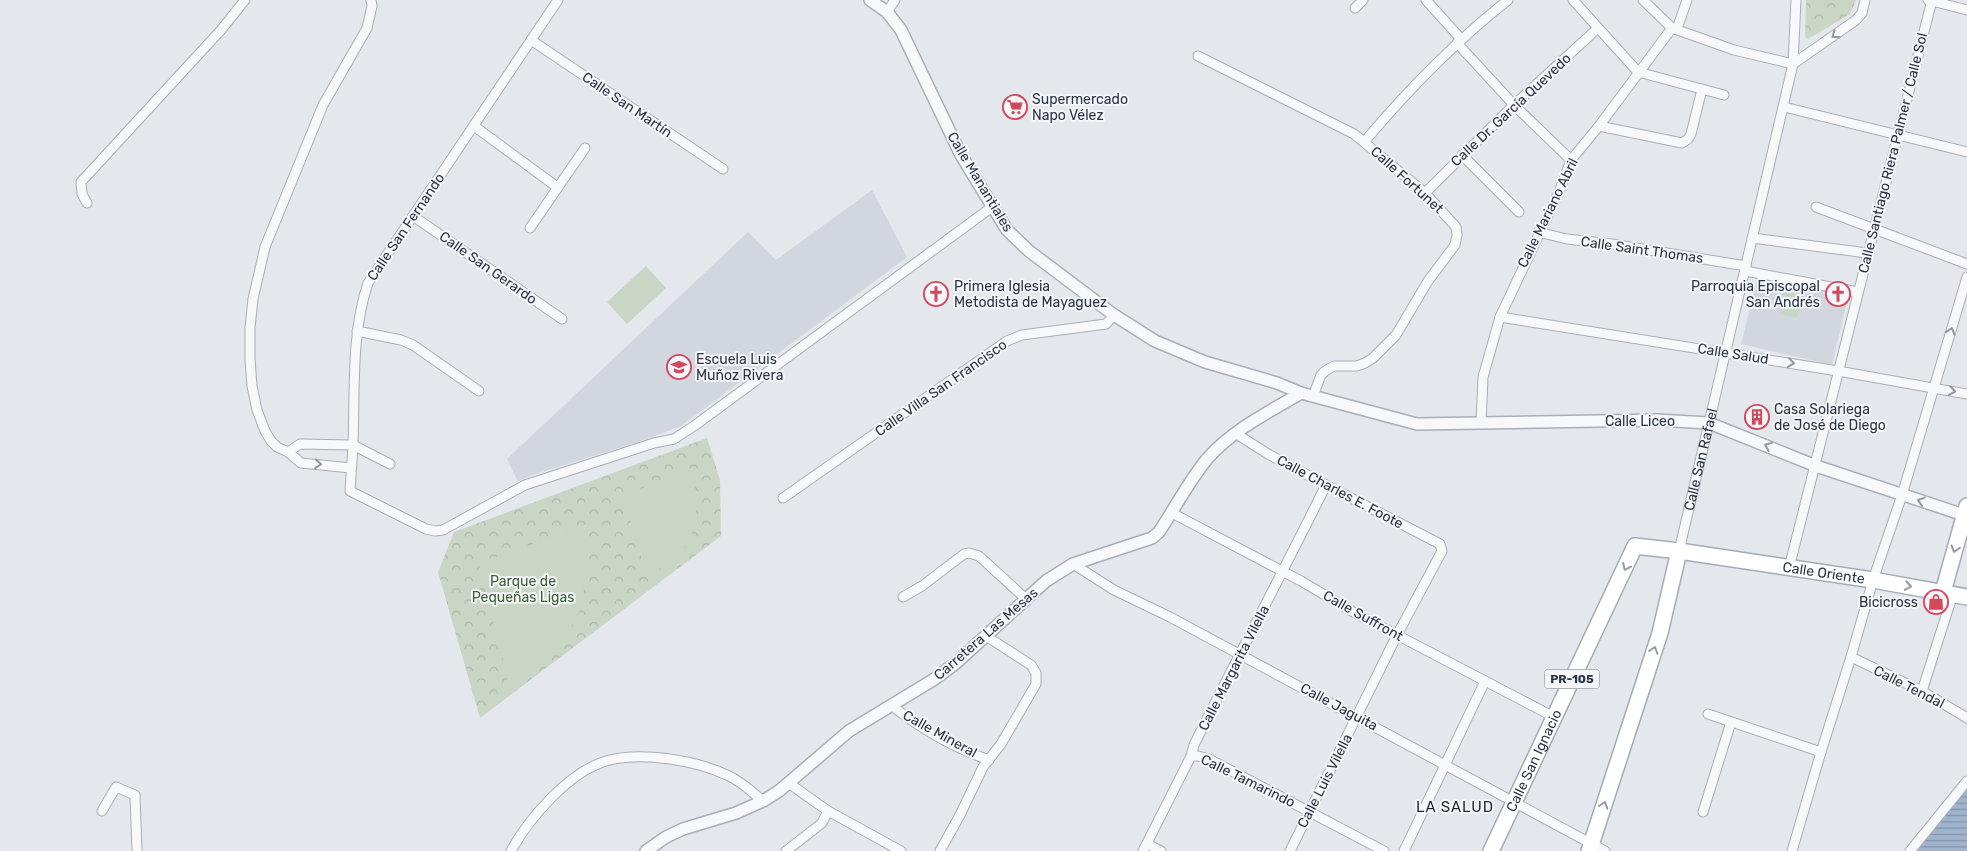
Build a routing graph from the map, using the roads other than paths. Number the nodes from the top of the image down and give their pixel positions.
1 (245, 0) edge
2 (371, 0) edge
3 (558, 0) edge
4 (870, 0) edge
5 (895, 0) edge
6 (1362, 0) edge
7 (1426, 0) edge
8 (1508, 0) edge
9 (1573, 0) edge
10 (1642, 0) edge
11 (1687, 0) edge
12 (1796, 0) edge
13 (1865, 0) edge
14 (1930, 0) edge
15 (1355, 8) dead end
16 (1967, 10) edge
17 (887, 12) junction
18 (1598, 28) junction
19 (1674, 28) junction
20 (531, 40) junction
21 (1459, 41) junction
22 (1198, 56) dead end
23 (1793, 64) junction
24 (1638, 72) junction
25 (1702, 89) junction
26 (1724, 94) dead end
27 (1514, 105) junction
28 (1784, 107) junction
29 (474, 126) junction
30 (1599, 126) junction
31 (1897, 134) junction
32 (1365, 141) junction
33 (585, 148) dead end
34 (1967, 152) edge
35 (1462, 155) junction
36 (1570, 160) junction
37 (724, 169) dead end
38 (557, 187) junction
39 (1425, 192) junction
40 (87, 203) dead end
41 (1816, 206) dead end
42 (992, 207) junction
43 (1519, 212) dead end
44 (413, 216) junction
45 (1874, 227) junction
46 (530, 228) dead end
47 (1538, 232) junction
48 (1752, 238) junction
49 (1867, 253) junction
50 (1967, 264) edge
51 (1746, 268) junction
52 (1967, 277) edge
53 (1858, 292) junction
54 (1114, 315) junction
55 (1500, 317) junction
56 (562, 319) dead end
57 (357, 331) junction
58 (1726, 353) junction
59 (1838, 371) junction
60 (1934, 388) junction
61 (479, 391) dead end
62 (1301, 393) junction
63 (1967, 394) edge
64 (1313, 396) junction
65 (1481, 423) junction
66 (1709, 423) junction
67 (1235, 433) junction
68 (353, 445) junction
69 (288, 452) junction
70 (390, 464) dead end
71 (1816, 466) junction
72 (351, 468) junction
73 (1326, 485) junction
74 (1902, 495) junction
75 (783, 498) dead end
76 (1966, 512) edge
77 (1172, 513) junction
78 (1442, 551) joint
79 (1679, 551) junction
80 (1072, 564) junction
81 (1789, 568) junction
82 (1283, 572) junction
83 (1873, 580) junction
84 (1954, 595) edge
85 (903, 597) dead end
86 (1026, 599) junction
87 (1397, 635) junction
88 (986, 636) junction
89 (1239, 654) junction
90 (1851, 658) junction
91 (1485, 682) junction
92 (1922, 691) junction
93 (891, 705) junction
94 (1708, 714) dead end
95 (1358, 717) junction
96 (1554, 718) junction
97 (1967, 718) edge
98 (1731, 722) junction
99 (1821, 752) junction
100 (1191, 756) junction
101 (990, 760) junction
102 (1444, 765) junction
103 (1967, 781) edge
104 (790, 784) junction
105 (763, 801) junction
106 (1514, 801) junction
107 (102, 811) dead end
108 (828, 811) junction
109 (1310, 811) junction
110 (1703, 812) dead end
111 (1145, 848) edge
112 (1595, 849) edge
113 (137, 851) edge
114 (511, 851) edge
115 (646, 851) edge
116 (786, 851) edge
117 (901, 851) edge
118 (940, 851) edge
119 (1161, 851) edge
120 (1290, 851) edge
121 (1384, 851) edge
122 (1404, 851) edge
123 (1491, 851) edge
124 (1792, 851) edge
125 (1910, 851) edge

1 - 40 street
2 - 69 street
3 - 20 street, Calle San Fernando
4 - 17 street, Calle Manantiales
5 - 17 street
6 - 15 street
7 - 21 street
8 - 21 street
9 - 18 street
10 - 19 street
11 - 19 street, Calle Mariano Abril
12 - 23 street, Calle San Rafael
13 -> 23 street
14 - 16 street
14 - 31 street, Calle Santiago Riera Palmer / Calle Sol
17 - 42 street, Calle Manantiales
18 - 24 street
18 - 27 street, Calle Dr. García Quevedo
19 - 23 street
19 - 24 street, Calle Mariano Abril
20 - 29 street, Calle San Fernando
20 - 37 street, Calle San Martín
21 - 27 street
21 - 32 street
22 - 32 street, Calle Fortunet
23 - 28 street, Calle San Rafael
24 - 25 street
24 - 30 street, Calle Mariano Abril
25 - 26 street
25 - 30 street
27 - 35 street, Calle Dr. García Quevedo
27 - 36 street
28 - 31 street
28 - 48 street, Calle San Rafael
29 - 38 street
29 - 44 street, Calle San Fernando
30 - 36 street, Calle Mariano Abril
31 - 34 street
31 - 45 street, Calle Santiago Riera Palmer / Calle Sol
32 - 39 street, Calle Fortunet
33 - 38 street
35 - 39 street, Calle Dr. García Quevedo
35 - 43 street
36 - 47 street, Calle Mariano Abril
38 - 46 street
39 - 64 street, Calle Fortunet
41 - 45 street
42 - 54 street, Calle Manantiales
42 - 72 street, Calle San Fernando
44 - 56 street, Calle San Gerardo
44 - 57 street, Calle San Fernando
45 - 49 street, Calle Santiago Riera Palmer / Calle Sol
45 - 50 street
47 - 51 street, Calle Saint Thomas
47 - 55 street, Calle Mariano Abril
48 - 49 street
48 - 51 street, Calle San Rafael
49 - 53 street, Calle Santiago Riera Palmer / Calle Sol
51 - 53 street, Calle Saint Thomas
51 - 58 street, Calle San Rafael
60 -> 52 street
53 - 59 street, Calle Santiago Riera Palmer / Calle Sol
54 - 62 street, Calle Manantiales
54 - 75 street, Calle Villa San Francisco
55 - 58 street, Calle Salud
55 - 65 street, Calle Mariano Abril
57 - 61 street
57 - 68 street, Calle San Fernando
58 -> 59 street, Calle Salud
58 - 66 street, Calle San Rafael
59 - 60 street, Calle Salud
59 - 71 street, Calle Santiago Riera Palmer / Calle Sol
60 -> 63 street, Calle Salud
60 - 74 street
62 - 64 street, Calle Liceo
62 - 67 street, Carretera Las Mesas
64 - 65 street, Calle Liceo
65 - 66 street, Calle Liceo
71 -> 66 street, Calle Liceo
66 - 79 street, Calle San Rafael
67 - 73 street, Calle Charles E. Foote
67 - 77 street, Carretera Las Mesas
68 - 69 street
68 - 70 street
68 - 72 street, Calle San Fernando
69 -> 72 street
71 - 74 street, Calle Liceo
71 - 81 street, Calle Santiago Riera Palmer / Calle Sol
73 - 78 street, Calle Charles E. Foote
73 - 82 street, Calle Margarita Vilella
76 -> 74 street, Calle Liceo
74 - 83 street
76 -> 84 main road
77 - 80 street, Carretera Las Mesas
77 - 82 street, Calle Suffront
78 - 87 street, Calle Luis Vilella
79 - 81 main road, Calle Oriente / PR-105
79 -> 96 main road, Calle San Ignacio / PR-105
112 -> 79 main road, Calle San Rafael
80 - 86 street, Carretera Las Mesas
80 - 89 street, Calle Jaguita
81 - 83 main road, Calle Oriente / PR-105
82 - 87 street, Calle Suffront
82 - 89 street, Calle Margarita Vilella
83 -> 84 main road, Calle Oriente / PR-105
83 - 90 street
84 - 92 street
85 - 86 street
86 - 88 street, Carretera Las Mesas
87 - 91 street, Calle Suffront
87 - 95 street, Calle Luis Vilella
88 - 93 street, Carretera Las Mesas
88 - 101 street
89 - 95 street, Calle Jaguita
89 - 100 street, Calle Margarita Vilella
90 - 92 street, Calle Tendal
90 - 99 street
91 - 96 street, Calle Suffront
91 - 102 street
92 - 97 street, Calle Tendal
93 - 101 street, Calle Mineral
93 - 104 street, Carretera Las Mesas
94 - 98 street
95 - 102 street, Calle Jaguita
95 - 109 street, Calle Luis Vilella
96 - 106 main road, Calle San Ignacio / PR-105
98 - 99 street
98 - 110 street
99 - 124 street
100 - 109 street, Calle Tamarindo
100 - 111 street, Calle Margarita Vilella
101 - 118 street
102 - 106 street, Calle Jaguita
102 - 122 street
103 - 125 street
104 - 105 street, Carretera Las Mesas
104 - 108 street
105 - 114 street
105 - 115 street, Carretera Las Mesas
106 - 112 street, Calle Jaguita
106 - 123 main road, Calle San Ignacio / PR-105
107 - 113 street
108 - 116 street
108 - 117 street
109 - 120 street, Calle Luis Vilella
109 - 121 street, Calle Tamarindo
111 - 119 street

